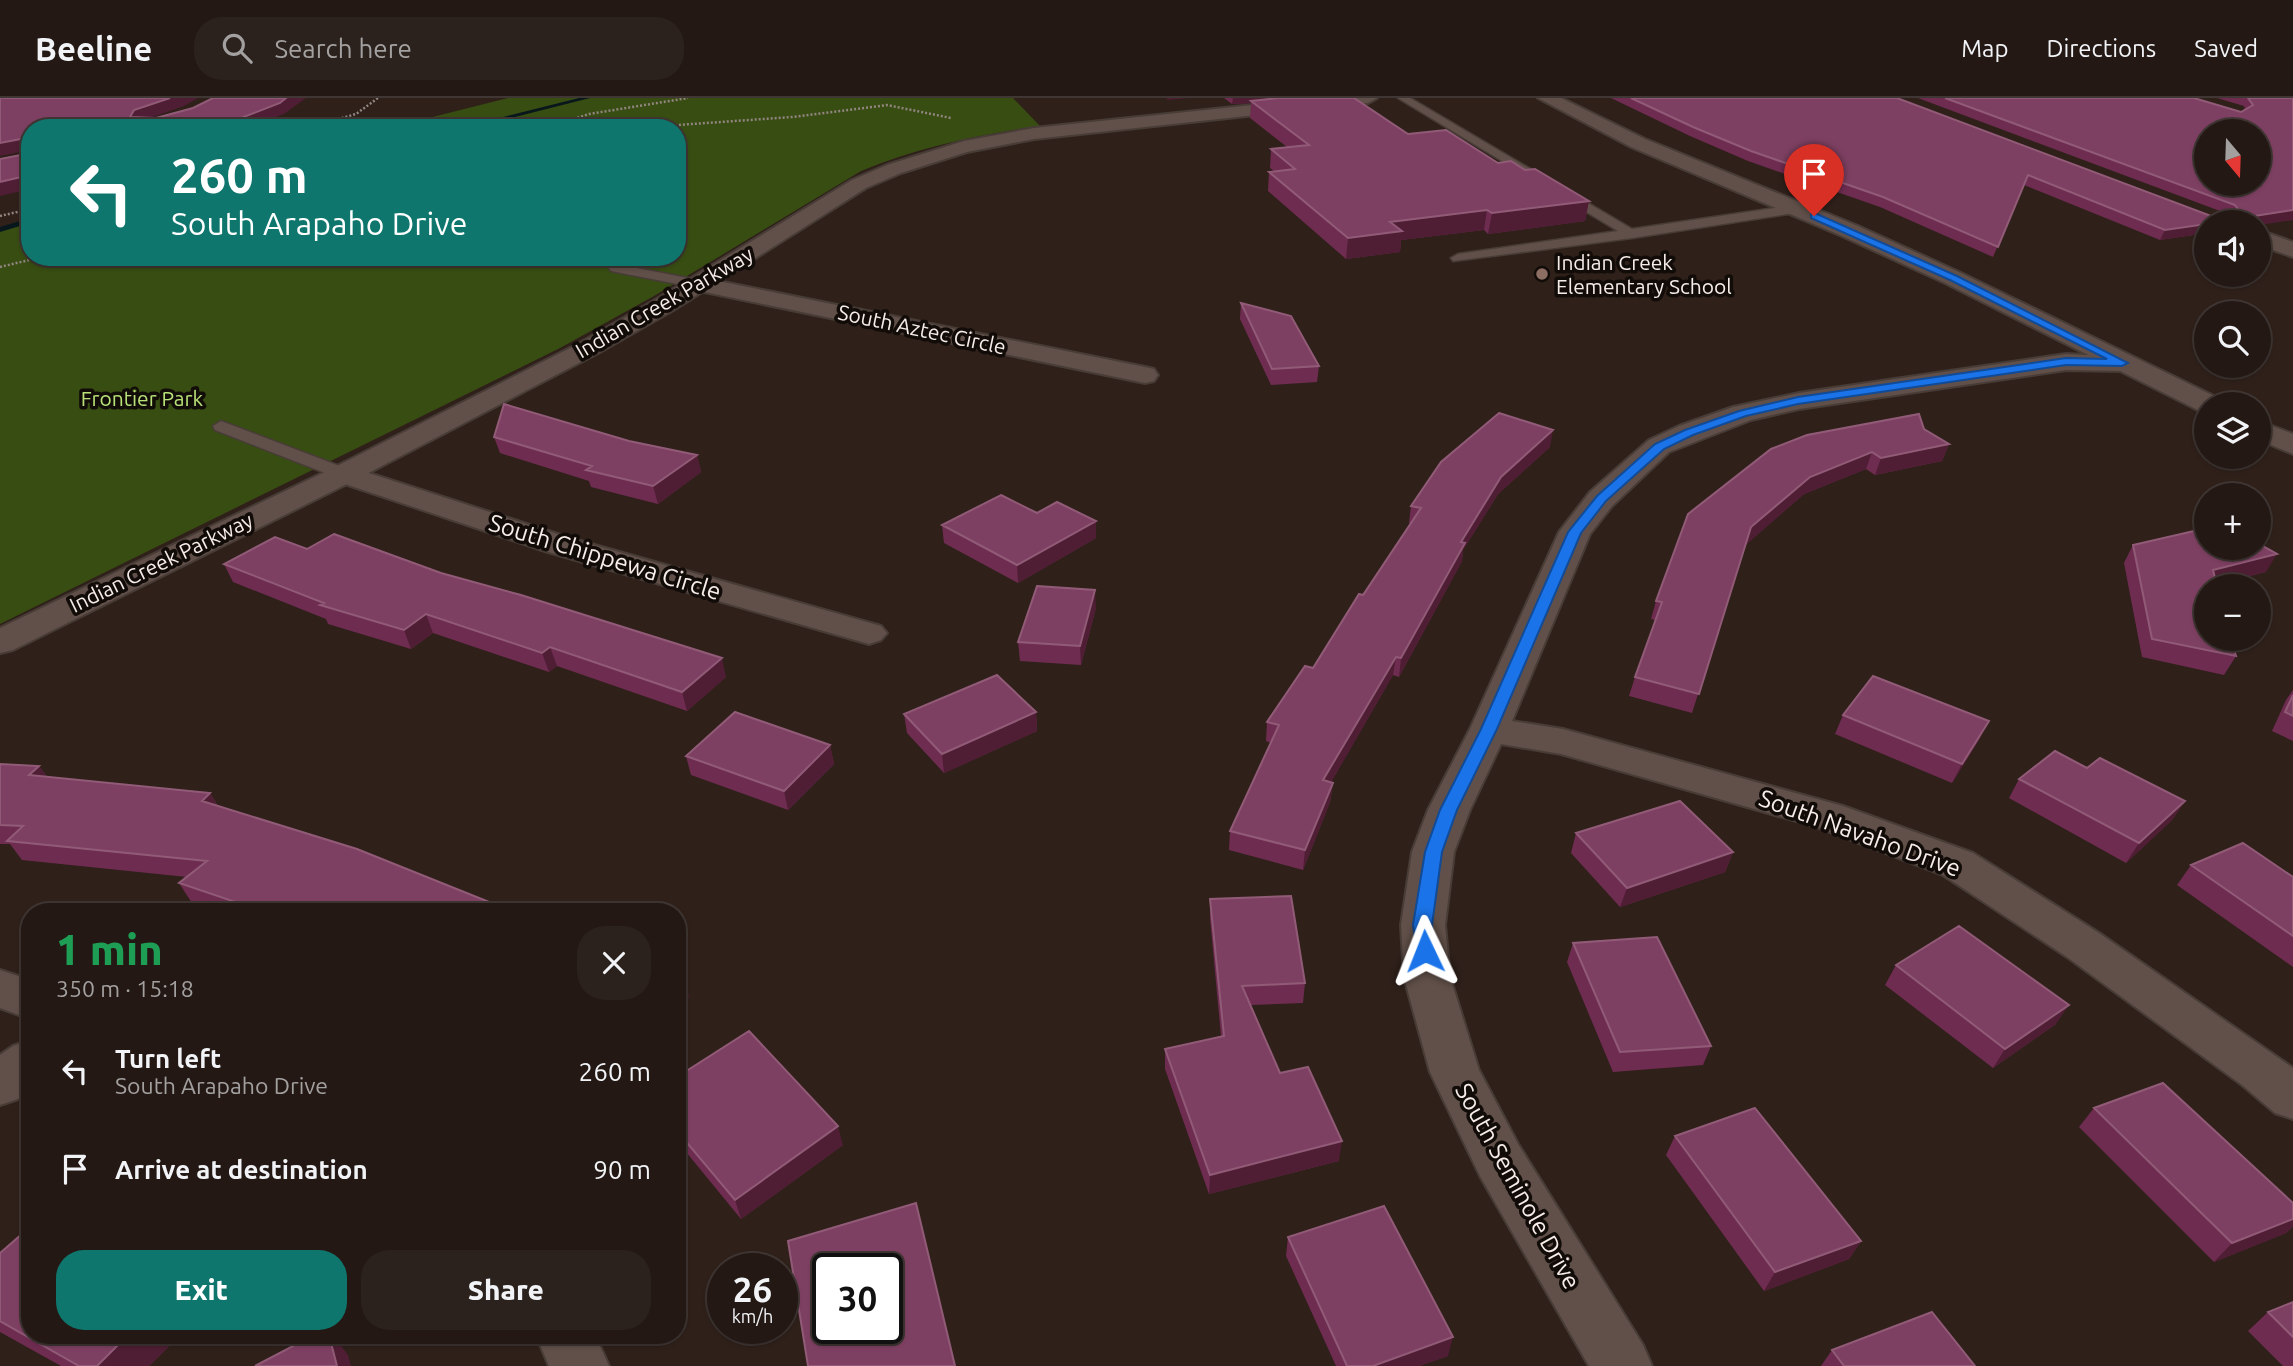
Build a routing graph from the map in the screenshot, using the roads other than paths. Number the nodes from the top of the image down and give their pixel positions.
1 (1368, 98) edge
2 (1403, 98) edge
3 (1547, 98) edge
4 (1795, 209) junction
5 (1632, 234) junction
6 (2271, 242) edge
7 (2293, 250) edge
8 (1458, 258) dead end
9 (616, 268) dead end
10 (698, 285) junction
11 (2122, 363) junction
12 (1145, 375) dead end
13 (2194, 397) edge
14 (221, 426) dead end
15 (2271, 435) edge
16 (2293, 445) edge
17 (344, 474) junction
18 (869, 633) dead end
19 (0, 642) edge
20 (1489, 729) junction
21 (0, 988) edge
22 (21, 996) edge
23 (21, 1067) edge
24 (0, 1084) edge
25 (2293, 1098) edge
26 (569, 1344) edge
27 (579, 1366) edge
28 (1622, 1366) edge

1 - 10 street, Indian Creek Parkway
2 - 5 lane
3 - 4 street
4 - 5 lane
4 - 11 street
5 - 8 lane
6 - 7 street
9 - 10 lane
10 - 12 street, South Aztec Circle
10 - 17 street, Indian Creek Parkway
11 - 13 street
11 - 20 street, South Seminole Drive
14 - 17 lane
15 - 16 street
17 - 18 street, South Chippewa Circle
17 - 19 street, Indian Creek Parkway
20 - 25 street, South Navaho Drive
20 - 28 street, South Seminole Drive
21 - 22 street
23 - 24 street
26 - 27 street

